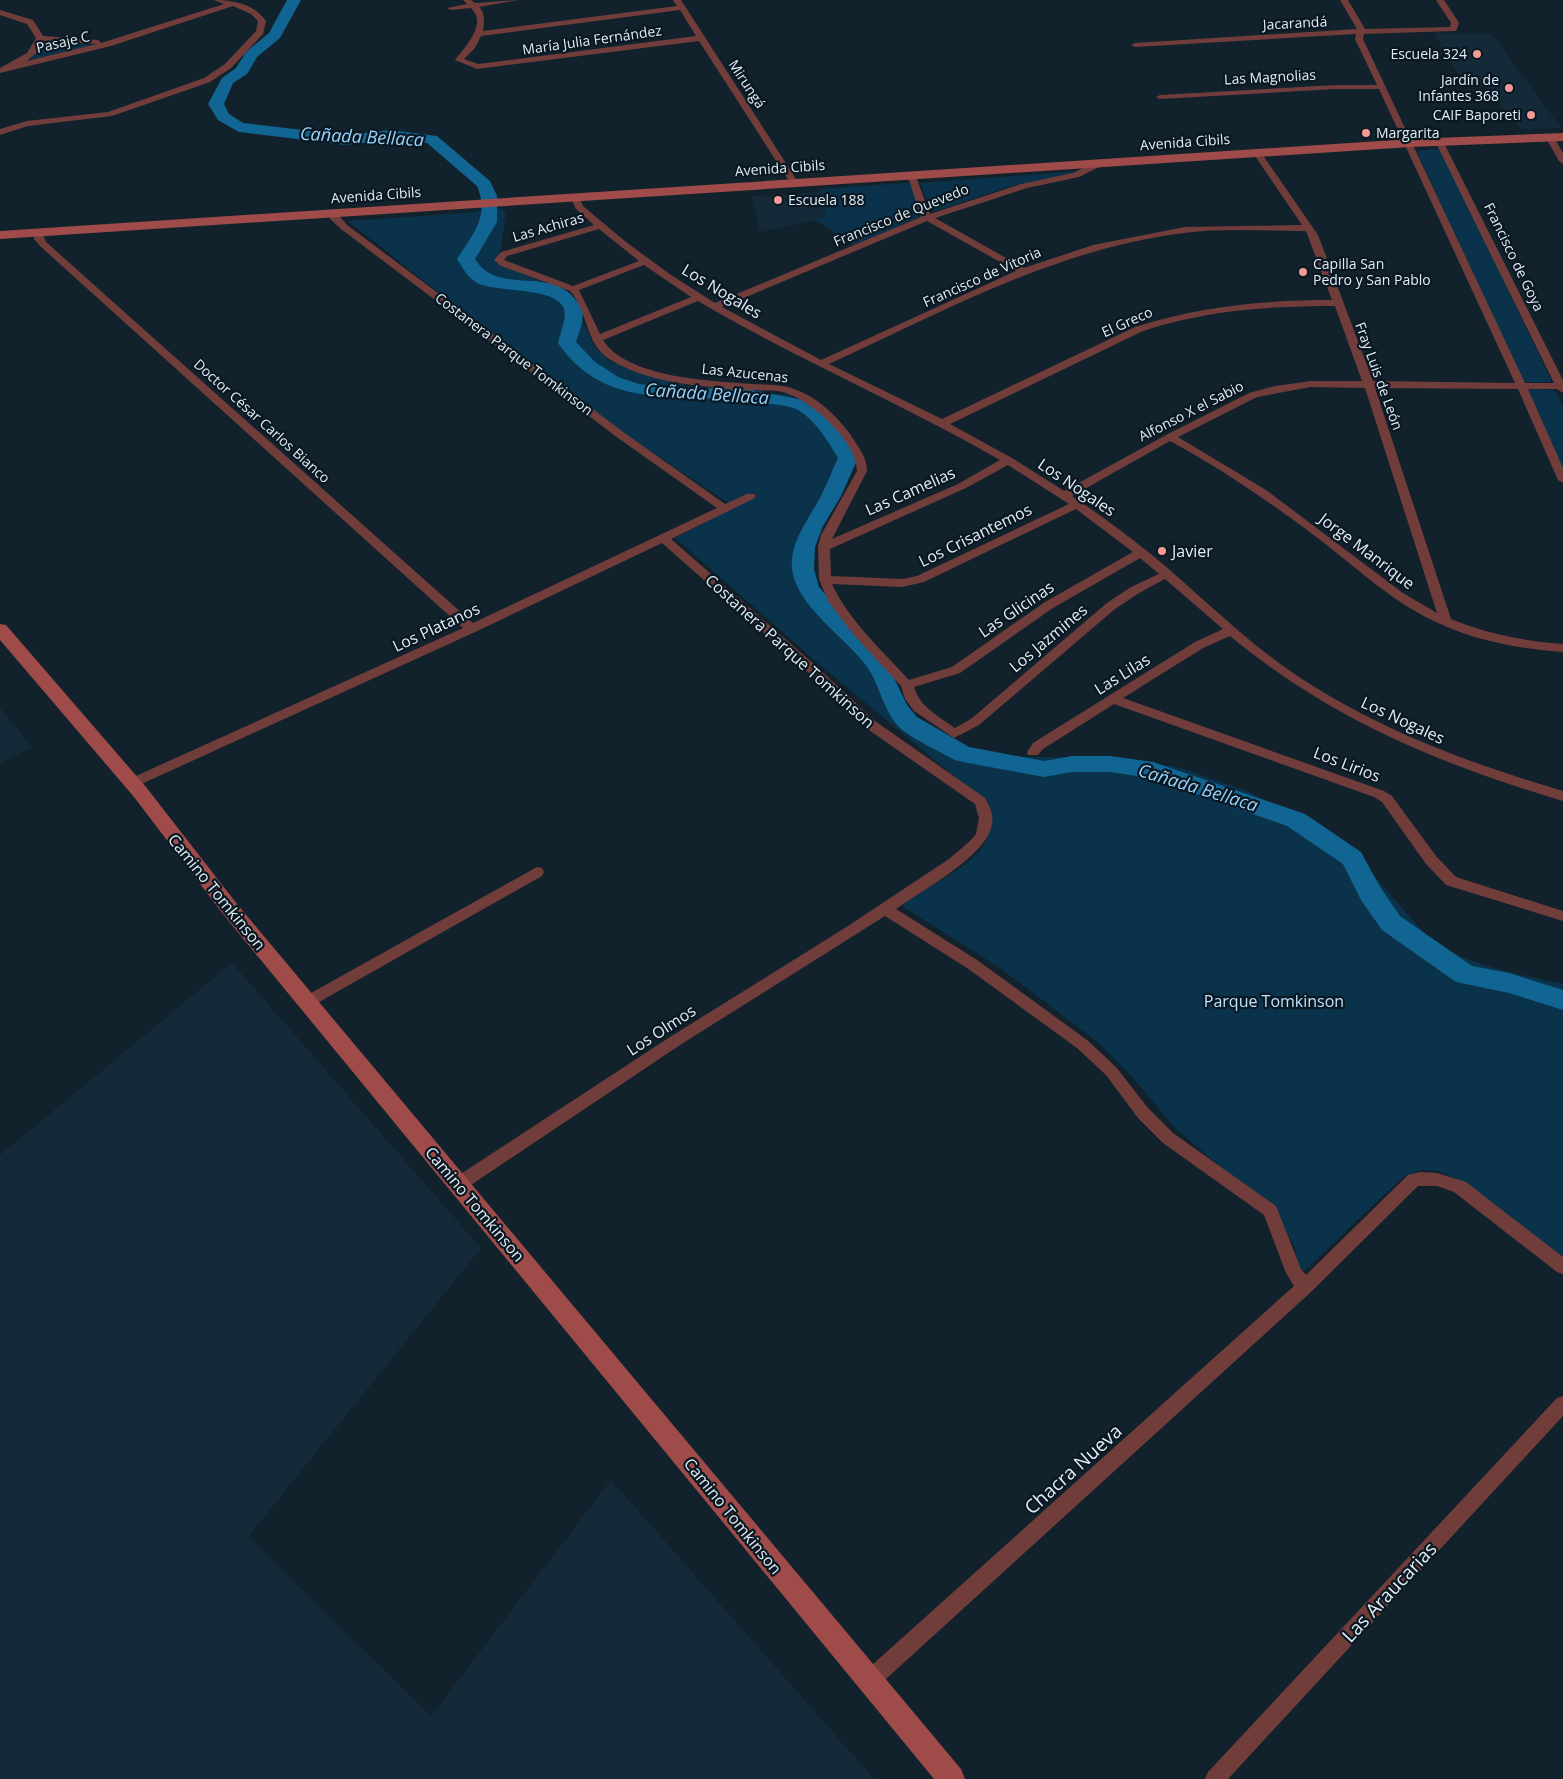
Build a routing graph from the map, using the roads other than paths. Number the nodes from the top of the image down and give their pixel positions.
1 (218, 0) edge
2 (515, 0) edge
3 (1344, 0) edge
4 (1440, 0) edge
5 (470, 3) edge
6 (232, 4) junction
7 (679, 4) edge
8 (451, 8) dead end
9 (0, 12) edge
10 (478, 34) junction
11 (1360, 34) junction
12 (40, 38) junction
13 (701, 38) junction
14 (118, 41) junction
15 (1135, 45) dead end
16 (13, 67) junction
17 (0, 71) edge
18 (1382, 87) junction
19 (1160, 98) dead end
20 (0, 132) edge
21 (1563, 137) edge
22 (1550, 138) junction
23 (1439, 141) junction
24 (1410, 143) junction
25 (1257, 153) junction
26 (1563, 161) edge
27 (1102, 162) junction
28 (911, 174) junction
29 (794, 182) junction
30 (575, 197) junction
31 (502, 201) joint
32 (332, 213) junction
33 (926, 217) junction
34 (600, 226) junction
35 (1308, 228) junction
36 (38, 232) junction
37 (0, 235) edge
38 (644, 262) junction
39 (1023, 271) junction
40 (573, 290) junction
41 (698, 298) junction
42 (1337, 302) junction
43 (714, 307) junction
44 (597, 339) junction
45 (822, 364) junction
46 (1369, 385) junction
47 (1522, 386) junction
48 (1562, 387) edge
49 (943, 423) junction
50 (1170, 437) junction
51 (1008, 460) junction
52 (1563, 480) edge
53 (751, 496) dead end
54 (1063, 496) junction
55 (1076, 505) junction
56 (724, 508) junction
57 (663, 538) junction
58 (824, 548) junction
59 (1142, 553) junction
60 (1167, 574) junction
61 (825, 579) junction
62 (1446, 622) junction
63 (471, 628) junction
64 (0, 629) edge
65 (1232, 630) junction
66 (1563, 648) edge
67 (907, 685) junction
68 (1112, 699) junction
69 (954, 734) joint
70 (1033, 752) dead end
71 (132, 784) junction
72 (1563, 796) edge
73 (537, 872) dead end
74 (885, 909) junction
75 (1563, 916) edge
76 (307, 1002) junction
77 (459, 1184) junction
78 (1563, 1267) edge
79 (1305, 1287) junction
80 (1563, 1404) edge
81 (869, 1681) junction
82 (951, 1779) edge
83 (1215, 1779) edge

1 - 6 street
2 - 5 street
3 - 11 street
4 - 11 street, Jacarandá
5 - 8 street
5 - 10 street
6 - 14 street, Pasaje C
6 - 20 street
7 - 10 street
7 - 13 street, Mirungá
9 - 12 street
10 - 13 street, María Julia Fernández
11 - 15 street, Jacarandá
11 - 18 street
12 - 14 street, Pasaje C
12 - 16 street
13 - 29 street, Mirungá
14 - 16 street, Pasaje C
16 - 17 street, Pasaje C
18 - 19 street, Las Magnolias
18 - 24 street
21 - 22 street, Avenida Cibils
22 - 23 street, Avenida Cibils
22 - 26 street
23 - 24 street, Avenida Cibils
23 - 48 street, Francisco de Goya
24 - 25 street, Avenida Cibils
24 - 47 street
25 - 27 street, Avenida Cibils
25 - 35 street, Fray Luis de León
27 - 28 street, Avenida Cibils
27 - 33 street, Francisco de Quevedo
28 - 29 street, Avenida Cibils
28 - 33 street
29 - 30 street, Avenida Cibils
30 - 31 street, Avenida Cibils
30 - 34 street, Los Nogales
31 - 32 street, Avenida Cibils
32 - 36 street, Avenida Cibils
32 - 56 street, Costanera Parque Tomkinson
33 - 39 street
33 - 43 street, Francisco de Quevedo
34 - 38 street, Los Nogales
34 - 40 street, Las Achiras
35 - 39 street, Francisco de Vitoria
35 - 42 street, Fray Luis de León
36 - 37 street, Avenida Cibils
36 - 63 street, Doctor César Carlos Bianco
38 - 40 street
38 - 41 street, Los Nogales
39 - 45 street, Francisco de Vitoria
40 - 44 street, Las Azucenas
41 - 43 street, Los Nogales
41 - 44 street
42 - 46 street, Fray Luis de León
42 - 49 street, El Greco
43 - 45 street, Los Nogales
44 - 58 street, Las Azucenas
45 - 49 street, Los Nogales
46 - 47 street, Alfonso X el Sabio
46 - 50 street, Alfonso X el Sabio
46 - 62 street, Fray Luis de León
47 - 48 street, Francisco de Goya
47 - 52 street
49 - 51 street, Los Nogales
50 - 54 street, Alfonso X el Sabio
50 - 62 street, Jorge Manrique
51 - 54 street, Los Nogales
51 - 58 street, Las Camelias
53 - 56 street, Los Platanos
54 - 55 street, Los Nogales
55 - 59 street, Los Nogales
55 - 61 street, Los Crisantemos
56 - 57 street, Los Platanos
57 - 63 street, Los Platanos
57 - 74 street, Costanera Parque Tomkinson
58 - 61 street, Las Azucenas
59 - 60 street, Los Nogales
59 - 67 street, Las Glicinas
60 - 65 street, Los Nogales
60 - 69 street, Los Jazmines
61 - 67 street, Las Azucenas
62 - 66 street, Jorge Manrique
63 - 71 street, Los Platanos
64 - 71 street, Camino Tomkinson
65 - 68 street, Las Lilas
65 - 72 street, Los Nogales
67 - 69 street, Las Azucenas
68 - 70 street, Las Lilas
68 - 75 street, Los Lirios
71 - 76 street, Camino Tomkinson
73 - 76 street
74 - 77 street, Los Olmos
74 - 79 street
76 - 77 street, Camino Tomkinson
77 - 81 street, Camino Tomkinson
78 - 79 street
79 - 81 street, Chacra Nueva
80 - 83 street, Las Araucarias
81 - 82 street, Camino Tomkinson

